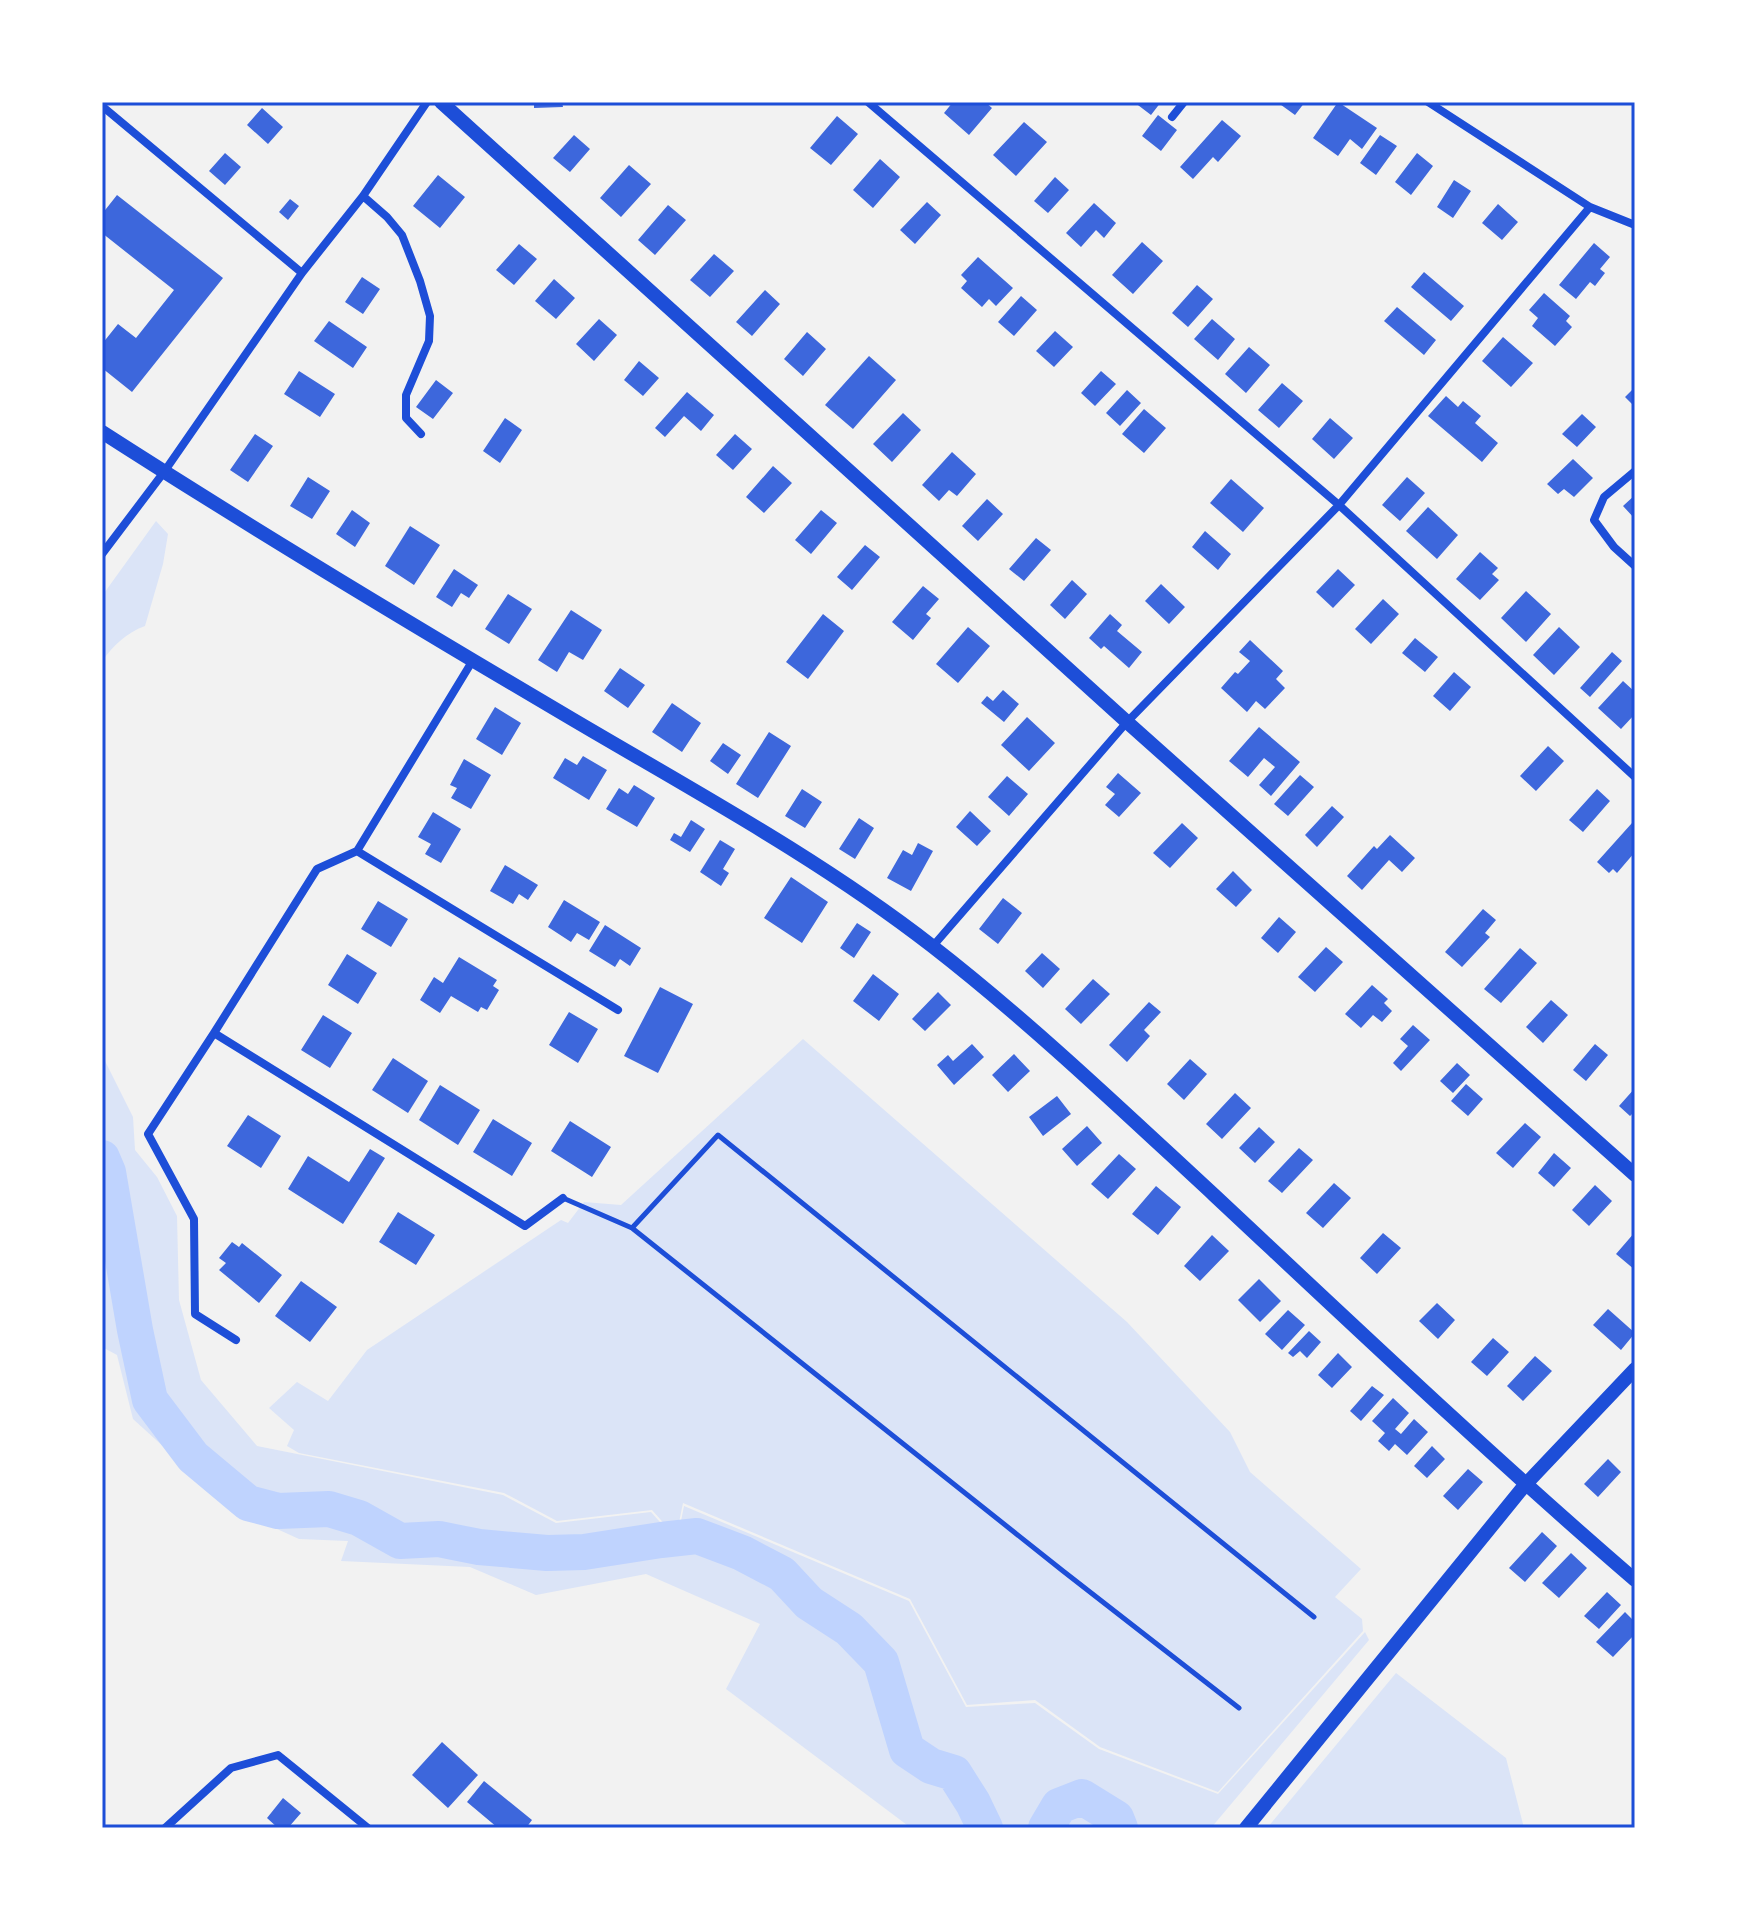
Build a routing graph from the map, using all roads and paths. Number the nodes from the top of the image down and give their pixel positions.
1 (427, 102) edge
2 (441, 102) edge
3 (868, 102) edge
4 (1184, 102) edge
5 (1428, 102) edge
6 (102, 106) edge
7 (1172, 117) dead end
8 (363, 196) junction
9 (1590, 207) junction
10 (1635, 225) edge
11 (302, 273) junction
12 (102, 432) edge
13 (421, 434) dead end
14 (1635, 471) edge
15 (164, 472) junction
16 (1339, 505) junction
17 (102, 554) edge
18 (1635, 566) edge
19 (473, 660) junction
20 (1127, 722) junction
21 (1635, 777) edge
22 (357, 851) junction
23 (933, 946) junction
24 (618, 1010) dead end
25 (214, 1033) junction
26 (1635, 1175) edge
27 (563, 1198) joint
28 (632, 1228) junction
29 (236, 1340) dead end
30 (1635, 1369) edge
31 (1525, 1485) junction
32 (1635, 1580) edge
33 (1314, 1617) dead end
34 (1239, 1708) dead end
35 (165, 1828) edge
36 (368, 1828) edge
37 (1246, 1828) edge

1 - 8 street
2 - 20 main road
3 - 16 street
4 - 7 street
5 - 9 street
6 - 11 street
8 - 11 street
8 - 13 street
9 - 10 street
9 - 16 street
11 - 15 street
12 - 15 main road
14 - 18 street
15 - 17 street
15 - 19 main road
16 - 20 street
16 - 21 street
19 - 22 street
19 - 23 main road
20 - 23 street
20 - 26 main road
22 - 24 street
22 - 25 street
23 - 31 main road
25 - 27 street
25 - 29 street
27 - 28 lane
28 - 33 lane
28 - 34 lane
30 - 31 main road
31 - 32 main road
31 - 37 main road
35 - 36 street

